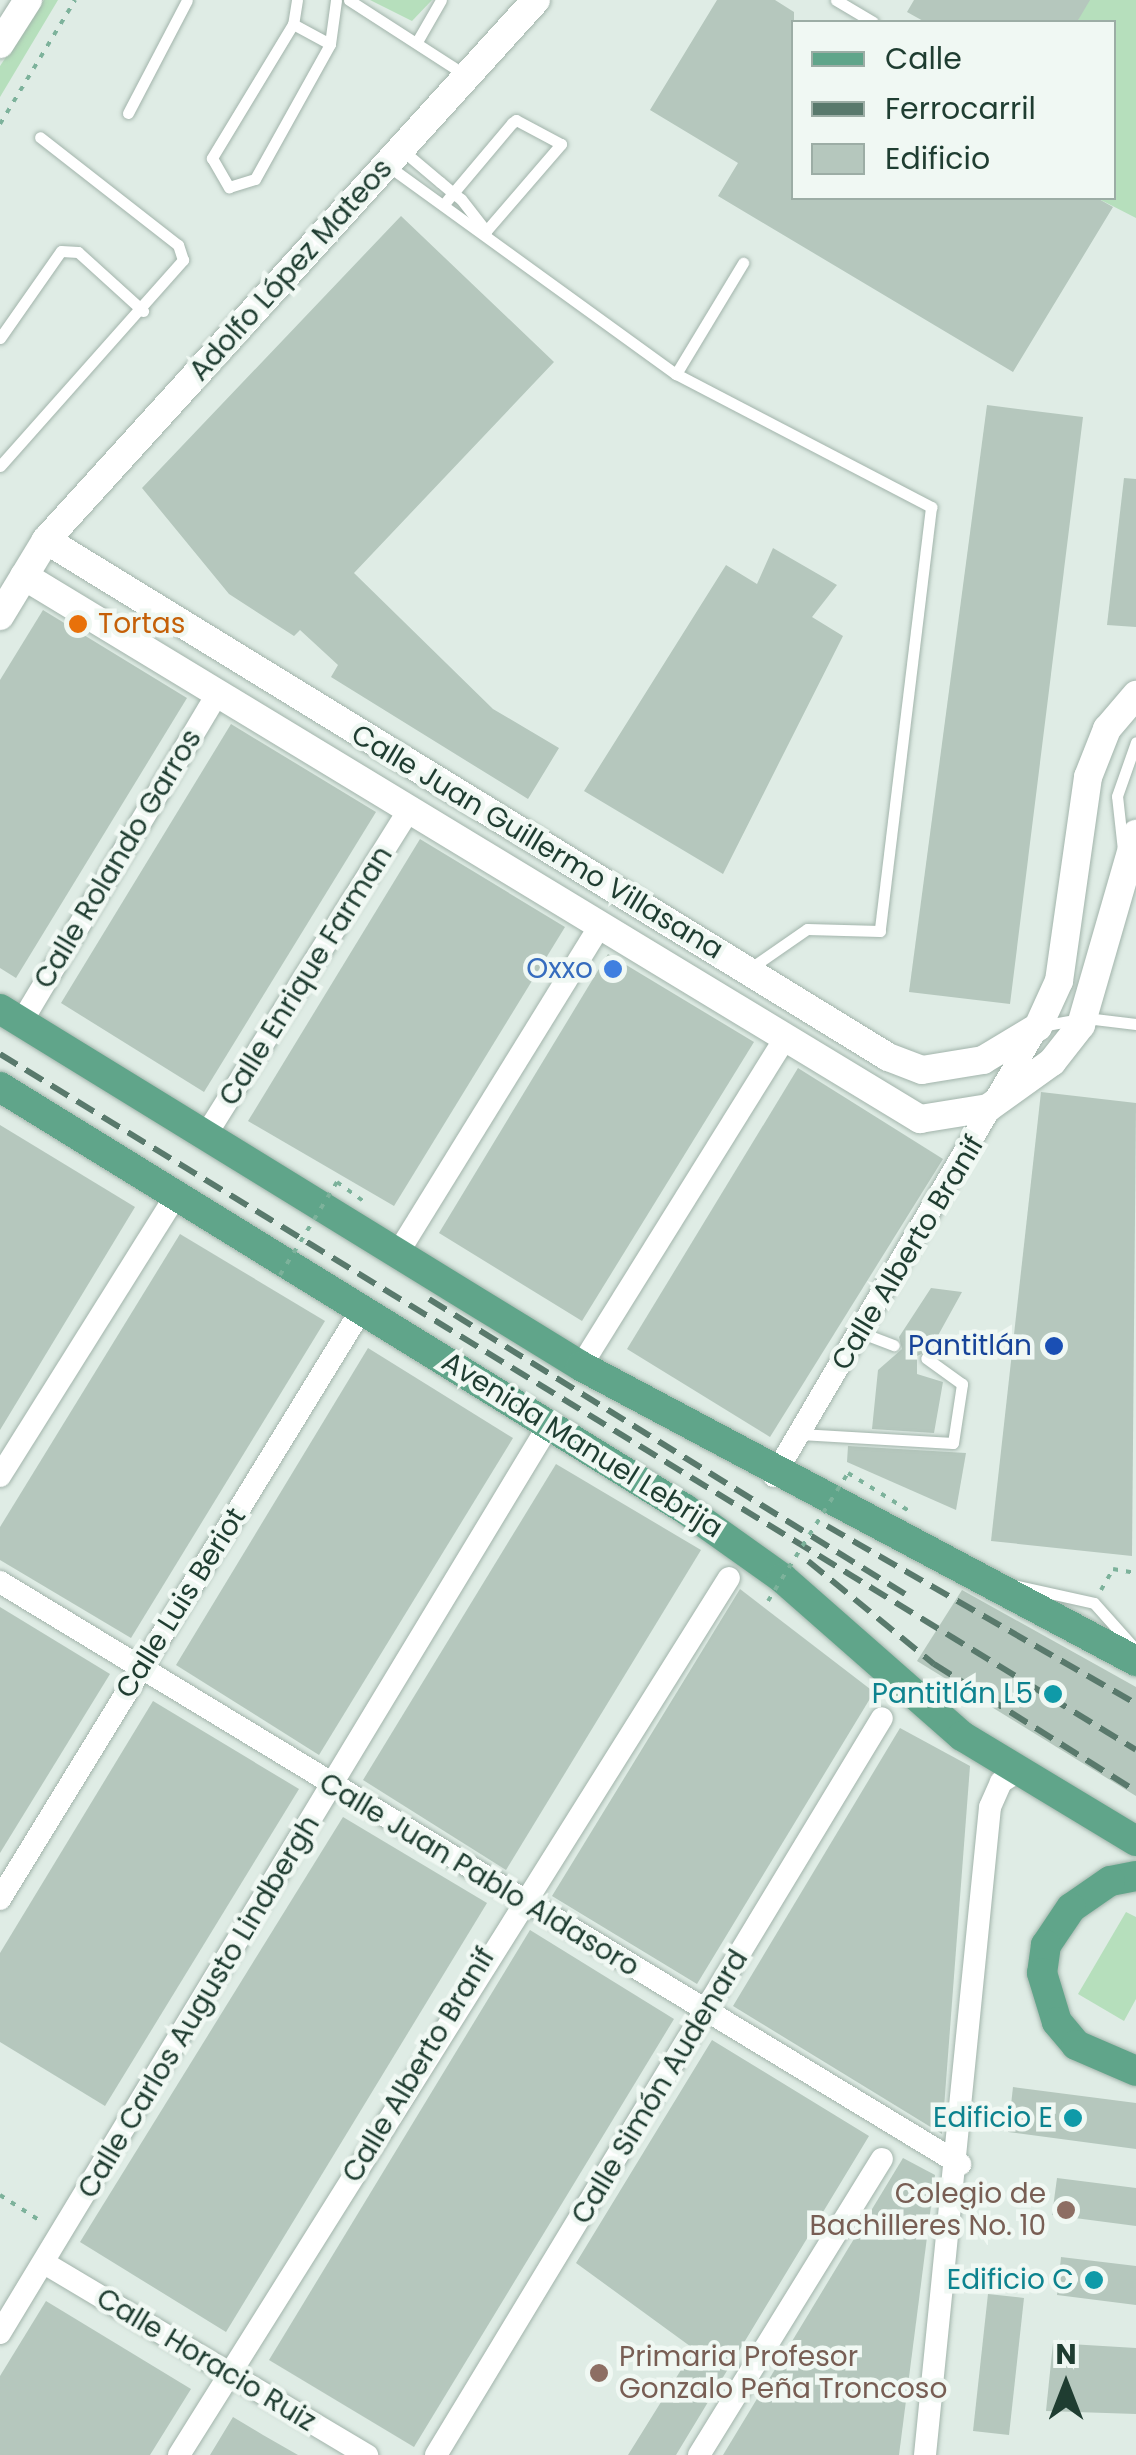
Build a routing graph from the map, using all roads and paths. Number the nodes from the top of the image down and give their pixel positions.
1 (75, 0) edge
2 (187, 0) edge
3 (296, 0) edge
4 (336, 0) edge
5 (349, 0) edge
6 (441, 0) edge
7 (536, 0) edge
8 (836, 0) edge
9 (25, 4) edge
10 (871, 20) edge
11 (293, 24) junction
12 (418, 40) junction
13 (0, 44) edge
14 (330, 44) junction
15 (467, 76) junction
16 (128, 113) dead end
17 (0, 124) edge
18 (40, 137) dead end
19 (393, 156) junction
20 (449, 198) junction
21 (486, 231) junction
22 (743, 262) dead end
23 (143, 311) junction
24 (0, 338) edge
25 (676, 374) junction
26 (2, 471) edge
27 (46, 540) junction
28 (24, 576) junction
29 (0, 616) edge
30 (1136, 695) edge
31 (216, 696) junction
32 (1136, 742) edge
33 (407, 813) junction
34 (1136, 834) edge
35 (1125, 869) junction
36 (597, 930) junction
37 (748, 970) junction
38 (10, 1016) edge
39 (1086, 1018) junction
40 (1136, 1024) edge
41 (1038, 1027) junction
42 (782, 1043) junction
43 (0, 1086) edge
44 (997, 1102) junction
45 (204, 1138) junction
46 (176, 1195) junction
47 (369, 1201) dead end
48 (396, 1256) junction
49 (280, 1275) dead end
50 (363, 1307) junction
51 (862, 1333) junction
52 (894, 1345) dead end
53 (926, 1358) dead end
54 (581, 1366) junction
55 (550, 1423) junction
56 (800, 1434) junction
57 (0, 1476) edge
58 (774, 1476) junction
59 (911, 1508) dead end
60 (1136, 1573) edge
61 (730, 1578) dead end
62 (0, 1582) edge
63 (994, 1582) junction
64 (768, 1601) dead end
65 (1094, 1603) junction
66 (1136, 1650) edge
67 (1136, 1661) edge
68 (141, 1668) junction
69 (882, 1718) dead end
70 (1020, 1770) junction
71 (330, 1786) junction
72 (1136, 1842) edge
73 (1136, 1876) edge
74 (521, 1898) junction
75 (0, 1899) edge
76 (706, 2011) junction
77 (1136, 2071) edge
78 (882, 2159) dead end
79 (960, 2164) junction
80 (0, 2195) edge
81 (63, 2235) junction
82 (46, 2264) junction
83 (0, 2333) edge
84 (230, 2373) junction
85 (179, 2455) edge
86 (367, 2455) edge
87 (436, 2455) edge
88 (699, 2455) edge
89 (925, 2455) edge

1 - 17 path
2 - 16 lane
3 - 11 lane
4 - 14 lane
5 - 12 lane
6 - 12 lane
7 - 15 street, Adolfo López Mateos
8 - 10 lane
9 - 13 street
11 - 14 lane
11 - 14 lane
12 - 15 lane
15 - 19 street, Adolfo López Mateos
18 - 23 lane
19 - 20 lane
19 - 20 lane
19 - 27 street, Adolfo López Mateos
20 - 21 lane
20 - 21 lane
21 - 25 lane
22 - 25 lane
23 - 24 lane
23 - 26 lane
25 - 37 lane
27 - 28 street, Adolfo López Mateos
27 - 37 street, Calle Juan Guillermo Villasana
28 - 29 street, Adolfo López Mateos
28 - 31 street, Calle Juan Guillermo Villasana
30 - 41 street
31 - 33 street, Calle Juan Guillermo Villasana
31 - 38 street, Calle Rolando Garros
32 - 35 lane
33 - 36 street, Calle Juan Guillermo Villasana
33 - 45 street, Calle Enrique Farman
34 - 35 street
35 - 39 street
36 - 42 street, Calle Juan Guillermo Villasana
36 - 48 street
37 - 41 street, Calle Juan Guillermo Villasana
38 - 45 main road
39 - 40 lane
39 - 41 lane
39 - 44 street, Calle Juan Guillermo Villasana
41 - 44 street, Calle Alberto Branif
42 - 44 street, Calle Juan Guillermo Villasana
42 - 54 street
43 - 46 main road, Avenida Manuel Lebrija
44 - 51 street, Calle Alberto Branif
45 - 48 main road
46 - 50 main road, Avenida Manuel Lebrija
46 - 57 street
47 - 49 path, bridge
48 - 54 main road
50 - 55 main road, Avenida Manuel Lebrija
50 - 68 street, Calle Luis Beriot
51 - 52 lane
51 - 56 street, Calle Alberto Branif
53 - 56 lane
54 - 58 main road
55 - 70 main road, Avenida Manuel Lebrija
55 - 71 street, Calle Carlos Augusto Lindbergh
56 - 58 street, Calle Alberto Branif
58 - 63 main road
59 - 64 path, bridge
60 - 65 path
61 - 74 street, Calle Alberto Branif
62 - 68 street, Calle Juan Pablo Aldasoro
63 - 65 lane
63 - 67 main road
65 - 66 lane
68 - 71 street, Calle Juan Pablo Aldasoro
68 - 75 street, Calle Luis Beriot
69 - 76 street, Calle Simón Audenard
70 - 72 main road, Avenida Manuel Lebrija
70 - 79 street
71 - 74 street, Calle Juan Pablo Aldasoro
71 - 81 street, Calle Carlos Augusto Lindbergh
73 - 77 main road
74 - 76 street, Calle Juan Pablo Aldasoro
74 - 84 street, Calle Alberto Branif
76 - 79 street, Calle Juan Pablo Aldasoro
76 - 87 street, Calle Simón Audenard
78 - 88 street
79 - 89 street
80 - 81 path
81 - 82 street, Calle Carlos Augusto Lindbergh
82 - 83 street, Calle Carlos Augusto Lindbergh
82 - 84 street, Calle Horacio Ruiz
84 - 85 street, Calle Alberto Branif
84 - 86 street, Calle Horacio Ruiz

